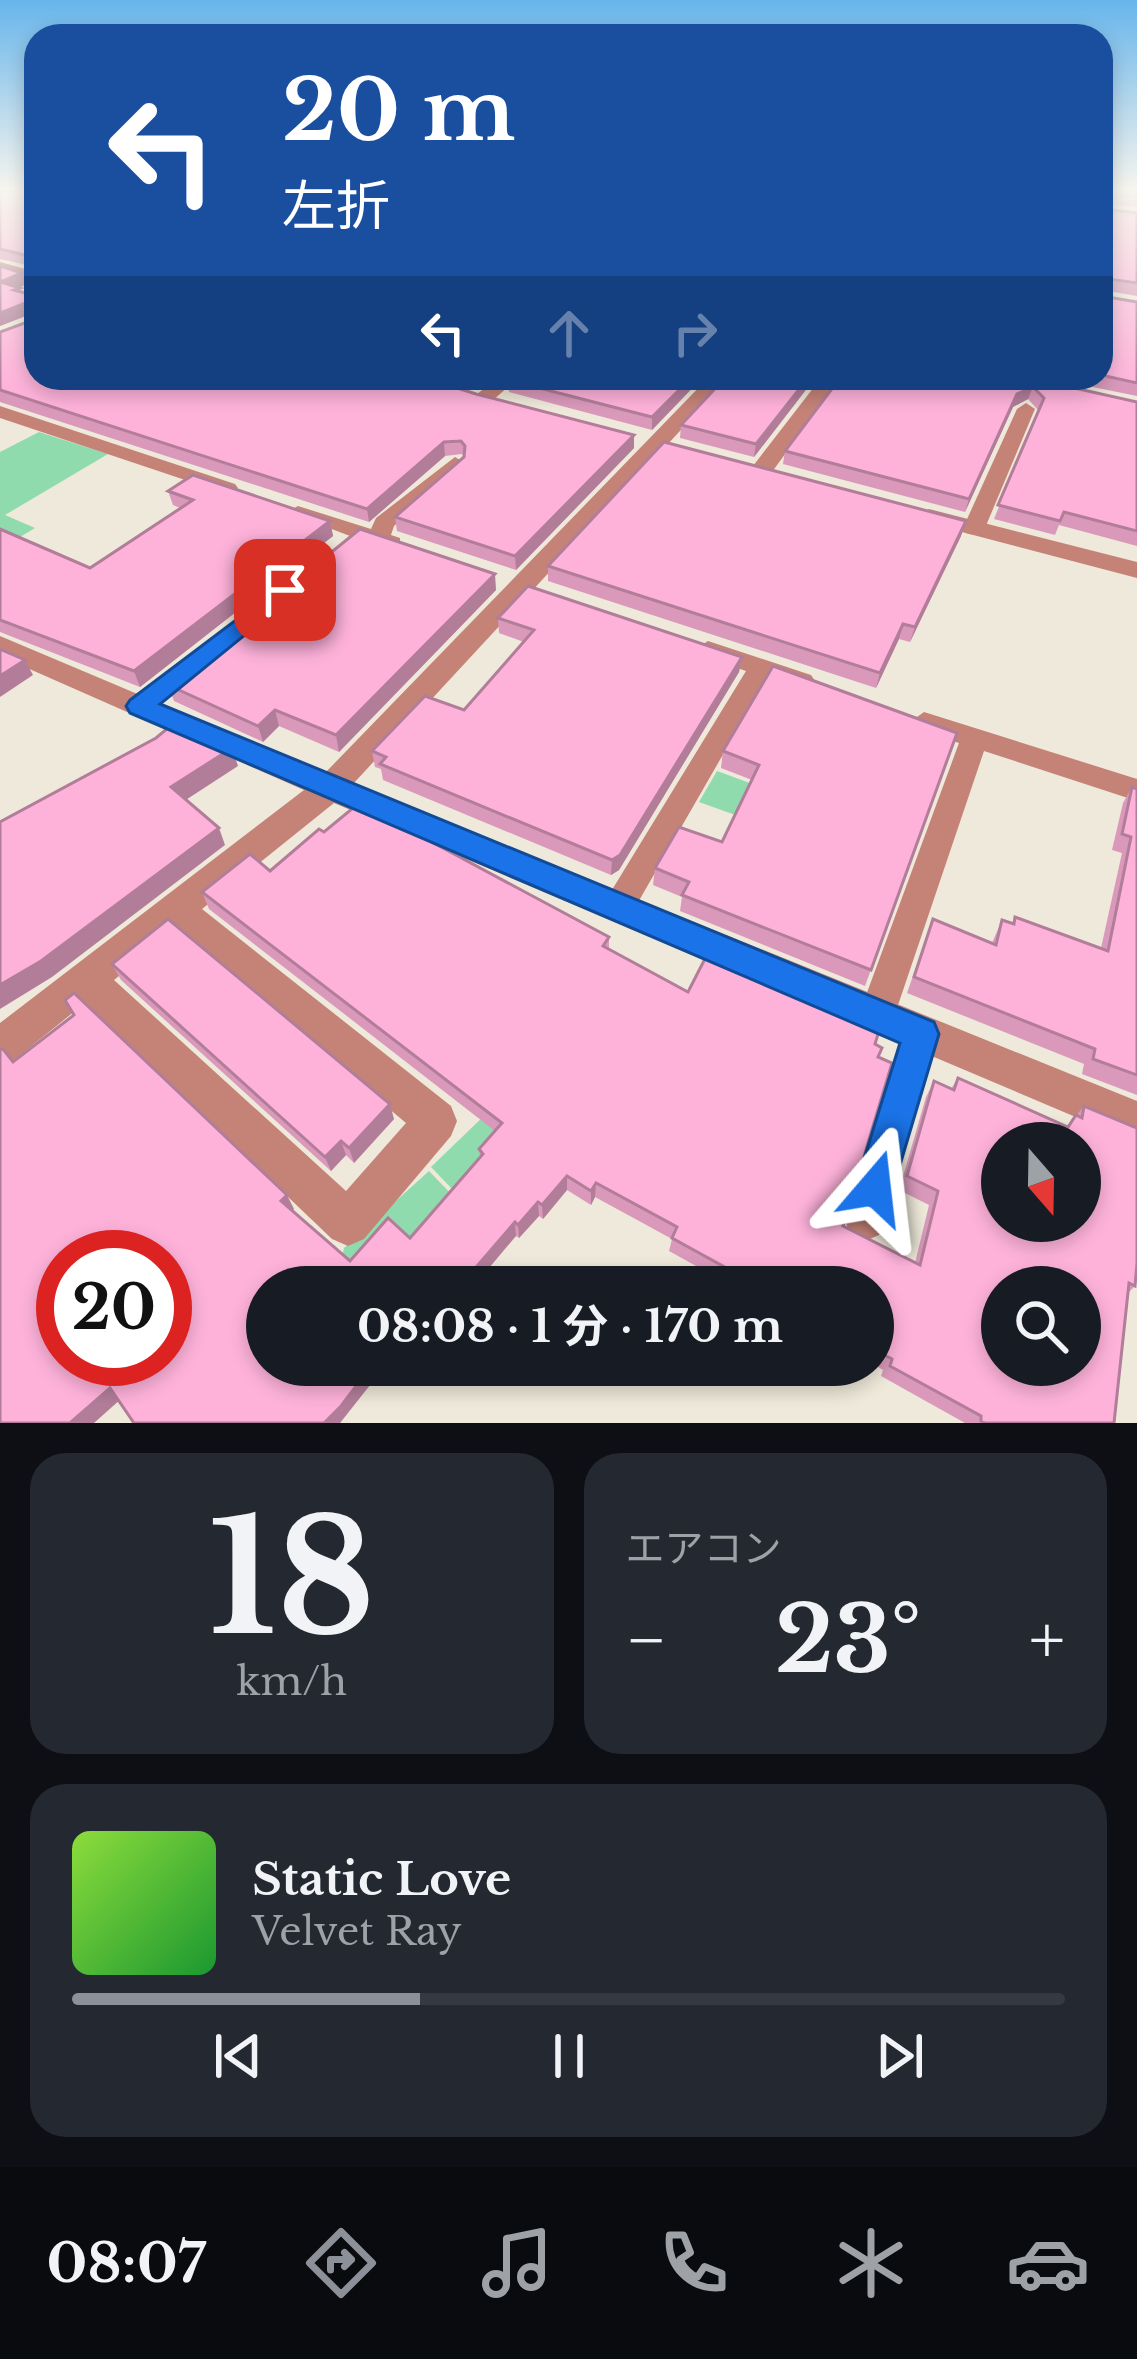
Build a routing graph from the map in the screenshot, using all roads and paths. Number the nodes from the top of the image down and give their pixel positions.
1 (495, 390) edge
2 (708, 390) edge
3 (822, 390) edge
4 (486, 398) edge
5 (1026, 409) edge
6 (0, 412) edge
7 (455, 463) edge
8 (761, 471) edge
9 (910, 511) edge
10 (974, 528) junction
11 (369, 536) junction
12 (420, 553) edge
13 (1137, 570) edge
14 (673, 638) edge
15 (0, 645) edge
16 (761, 667) junction
17 (825, 688) edge
18 (140, 706) junction
19 (910, 717) edge
20 (974, 739) junction
21 (330, 788) junction
22 (1137, 790) edge
23 (618, 908) junction
24 (178, 911) junction
25 (87, 980) junction
26 (876, 1017) junction
27 (921, 1034) junction
28 (0, 1047) edge
29 (1137, 1122) edge
30 (866, 1221) dead end

1 - 4 lane
2 - 21 street
3 - 8 street
5 - 10 lane
6 - 11 lane
7 - 11 lane
9 - 10 street
10 - 13 street
11 - 12 lane
11 - 18 lane
14 - 16 lane
15 - 18 street
16 - 17 lane
16 - 23 lane
18 - 21 street
19 - 20 lane
20 - 22 lane
20 - 26 lane
21 - 23 street
21 - 24 street
23 - 26 street
24 - 25 street
24 - 25 street
25 - 28 street
26 - 27 street
27 - 29 street
27 - 30 lane

